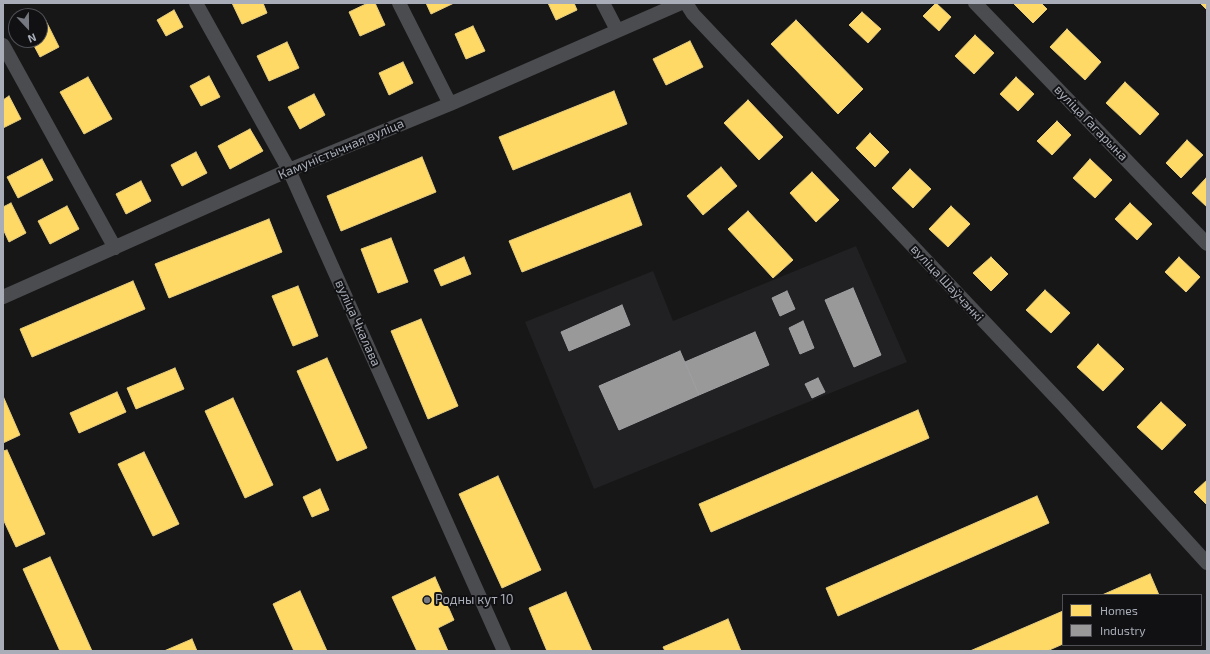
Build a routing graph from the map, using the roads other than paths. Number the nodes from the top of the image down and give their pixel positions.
1 (196, 3) edge
2 (399, 3) edge
3 (604, 3) edge
4 (681, 3) edge
5 (686, 3) edge
6 (975, 3) edge
7 (617, 30) junction
8 (3, 45) edge
9 (450, 104) junction
10 (289, 170) junction
11 (1207, 244) edge
12 (115, 248) junction
13 (3, 298) edge
14 (1207, 563) edge
15 (504, 651) edge

1 - 10 street, вуліца Чкалава
2 - 9 street
3 - 7 street
4 - 7 street, Камуністычная вуліца
5 - 14 street, вуліца Шаўчэнкі
6 - 11 street, вуліца Гагарына
7 - 9 street, Камуністычная вуліца
8 - 12 street
9 - 10 street, Камуністычная вуліца
10 - 12 street, Камуністычная вуліца
10 - 15 street, вуліца Чкалава
12 - 13 street, Камуністычная вуліца

